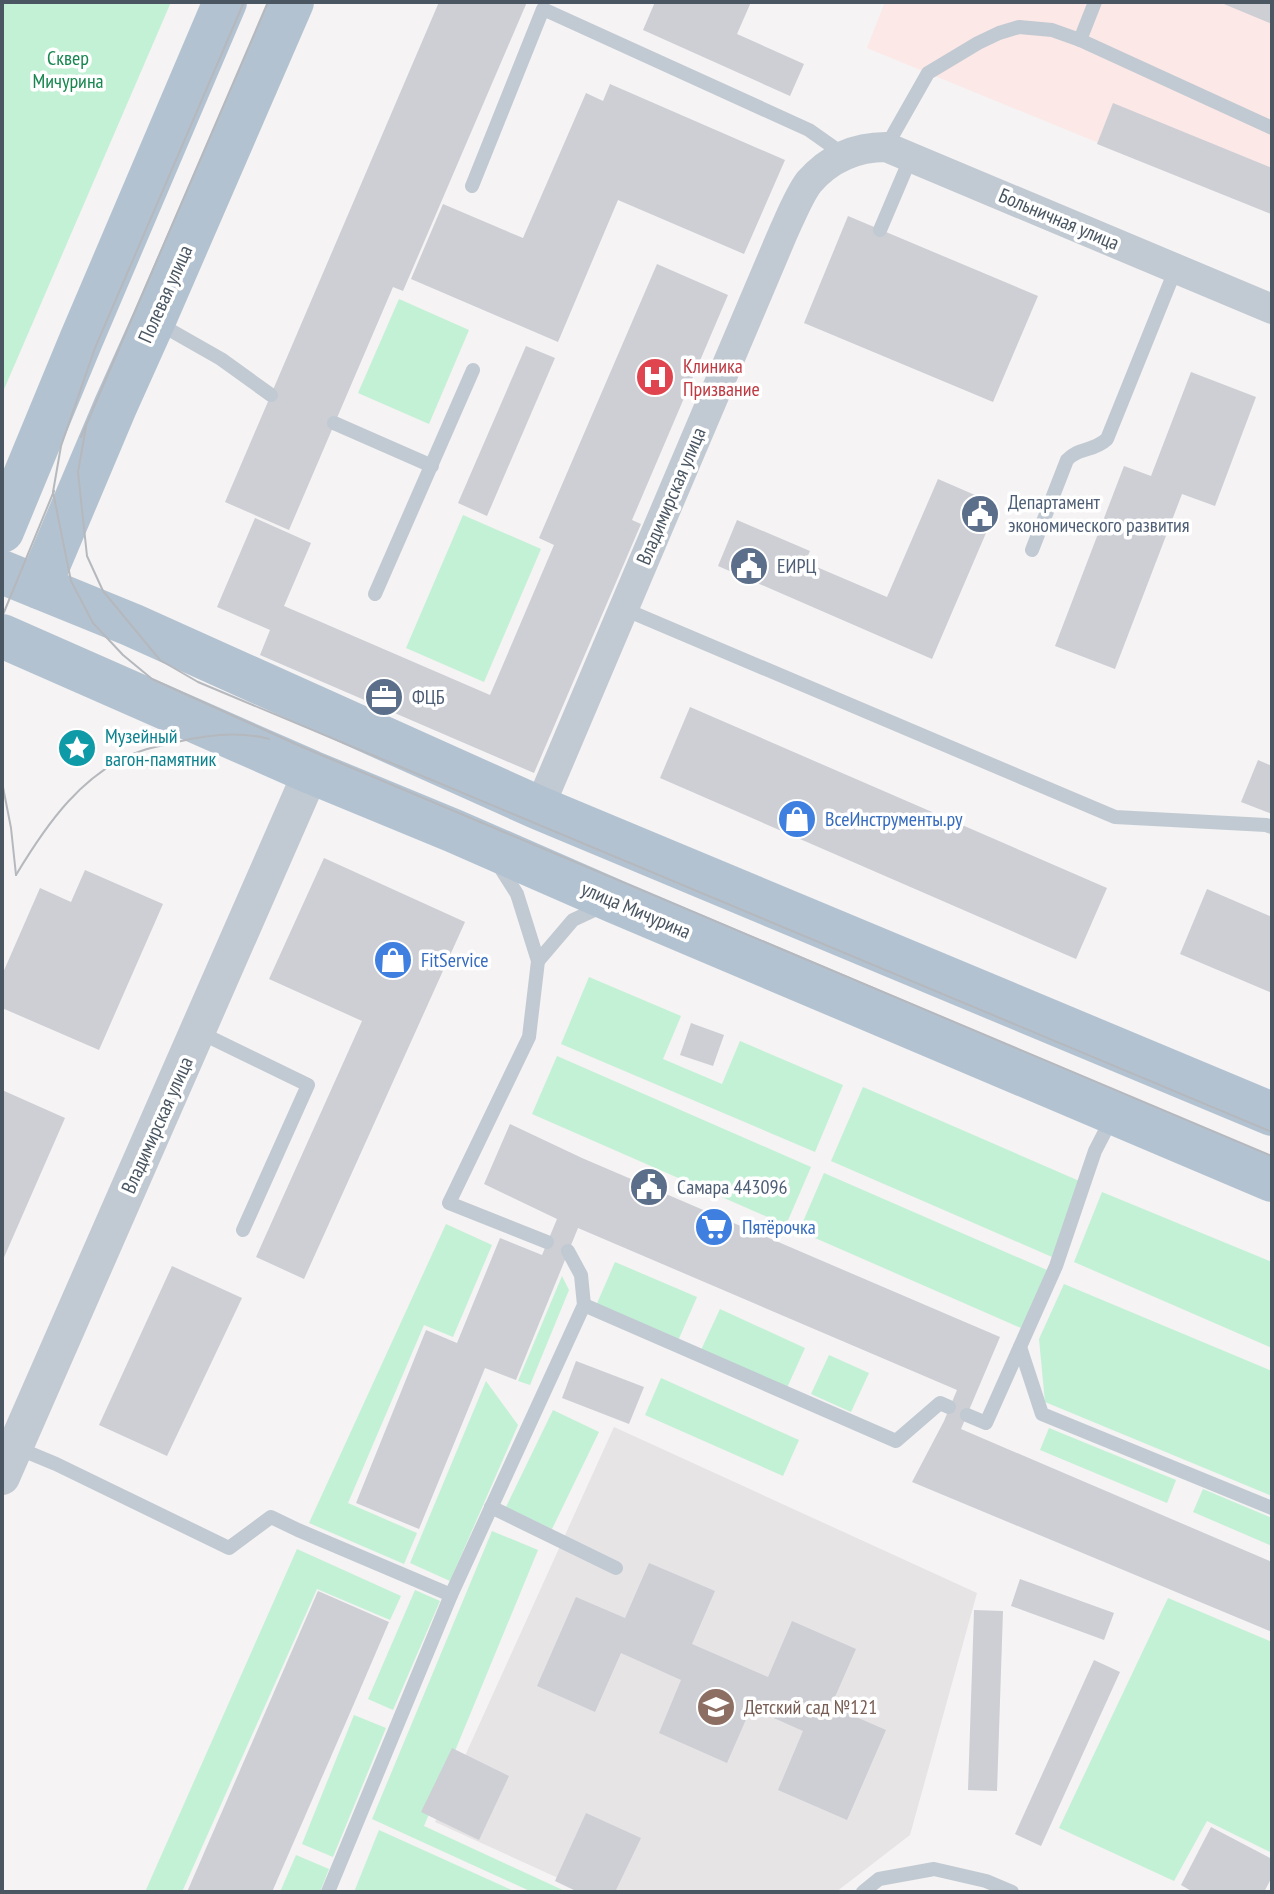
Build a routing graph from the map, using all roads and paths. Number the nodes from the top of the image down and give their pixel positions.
1 (225, 2) edge
2 (292, 2) edge
3 (1095, 2) edge
4 (544, 6) edge
5 (1080, 40) junction
6 (1272, 128) edge
7 (899, 152) junction
8 (843, 154) junction
9 (472, 186) dead end
10 (880, 230) dead end
11 (1176, 268) junction
12 (1272, 309) edge
13 (154, 320) junction
14 (473, 370) dead end
15 (271, 395) dead end
16 (334, 423) dead end
17 (432, 466) junction
18 (2, 531) edge
19 (1032, 550) dead end
20 (21, 579) edge
21 (375, 594) dead end
22 (624, 609) junction
23 (8, 643) edge
24 (311, 772) junction
25 (539, 808) junction
26 (1272, 827) edge
27 (487, 845) junction
28 (614, 901) junction
29 (538, 961) junction
30 (198, 1031) junction
31 (1114, 1114) junction
32 (1272, 1114) edge
33 (1272, 1180) edge
34 (243, 1230) dead end
35 (547, 1242) dead end
36 (568, 1251) dead end
37 (584, 1305) junction
38 (1020, 1347) junction
39 (949, 1407) dead end
40 (967, 1415) dead end
41 (8, 1462) edge
42 (491, 1507) junction
43 (1272, 1508) edge
44 (616, 1568) dead end
45 (451, 1595) junction
46 (328, 1892) edge
47 (863, 1892) edge
48 (1012, 1892) edge

1 - 18 main road
2 - 13 main road, Полевая улица
3 - 5 lane
4 - 8 lane
4 - 9 lane
5 - 6 lane
5 - 7 lane
7 - 8 street
7 - 10 lane
7 - 11 street, Больничная улица
8 - 22 street, Владимирская улица
11 - 12 street, Больничная улица
11 - 19 lane
13 - 15 lane
13 - 20 main road, Полевая улица
14 - 17 lane
16 - 17 lane
17 - 21 lane
20 - 25 main road
22 - 25 street, Владимирская улица
22 - 26 lane
23 - 24 main road, улица Мичурина
24 - 27 main road, улица Мичурина
24 - 30 street, Владимирская улица
25 - 32 main road
27 - 28 main road, улица Мичурина
27 - 29 lane
28 - 29 lane
28 - 31 main road, улица Мичурина
29 - 35 lane
30 - 34 lane
30 - 41 street, Владимирская улица
31 - 33 main road, улица Мичурина
31 - 38 lane
36 - 37 lane
37 - 39 lane
37 - 42 lane
38 - 40 lane
38 - 43 lane
41 - 45 lane
42 - 44 lane
42 - 45 lane
45 - 46 lane
47 - 48 lane

